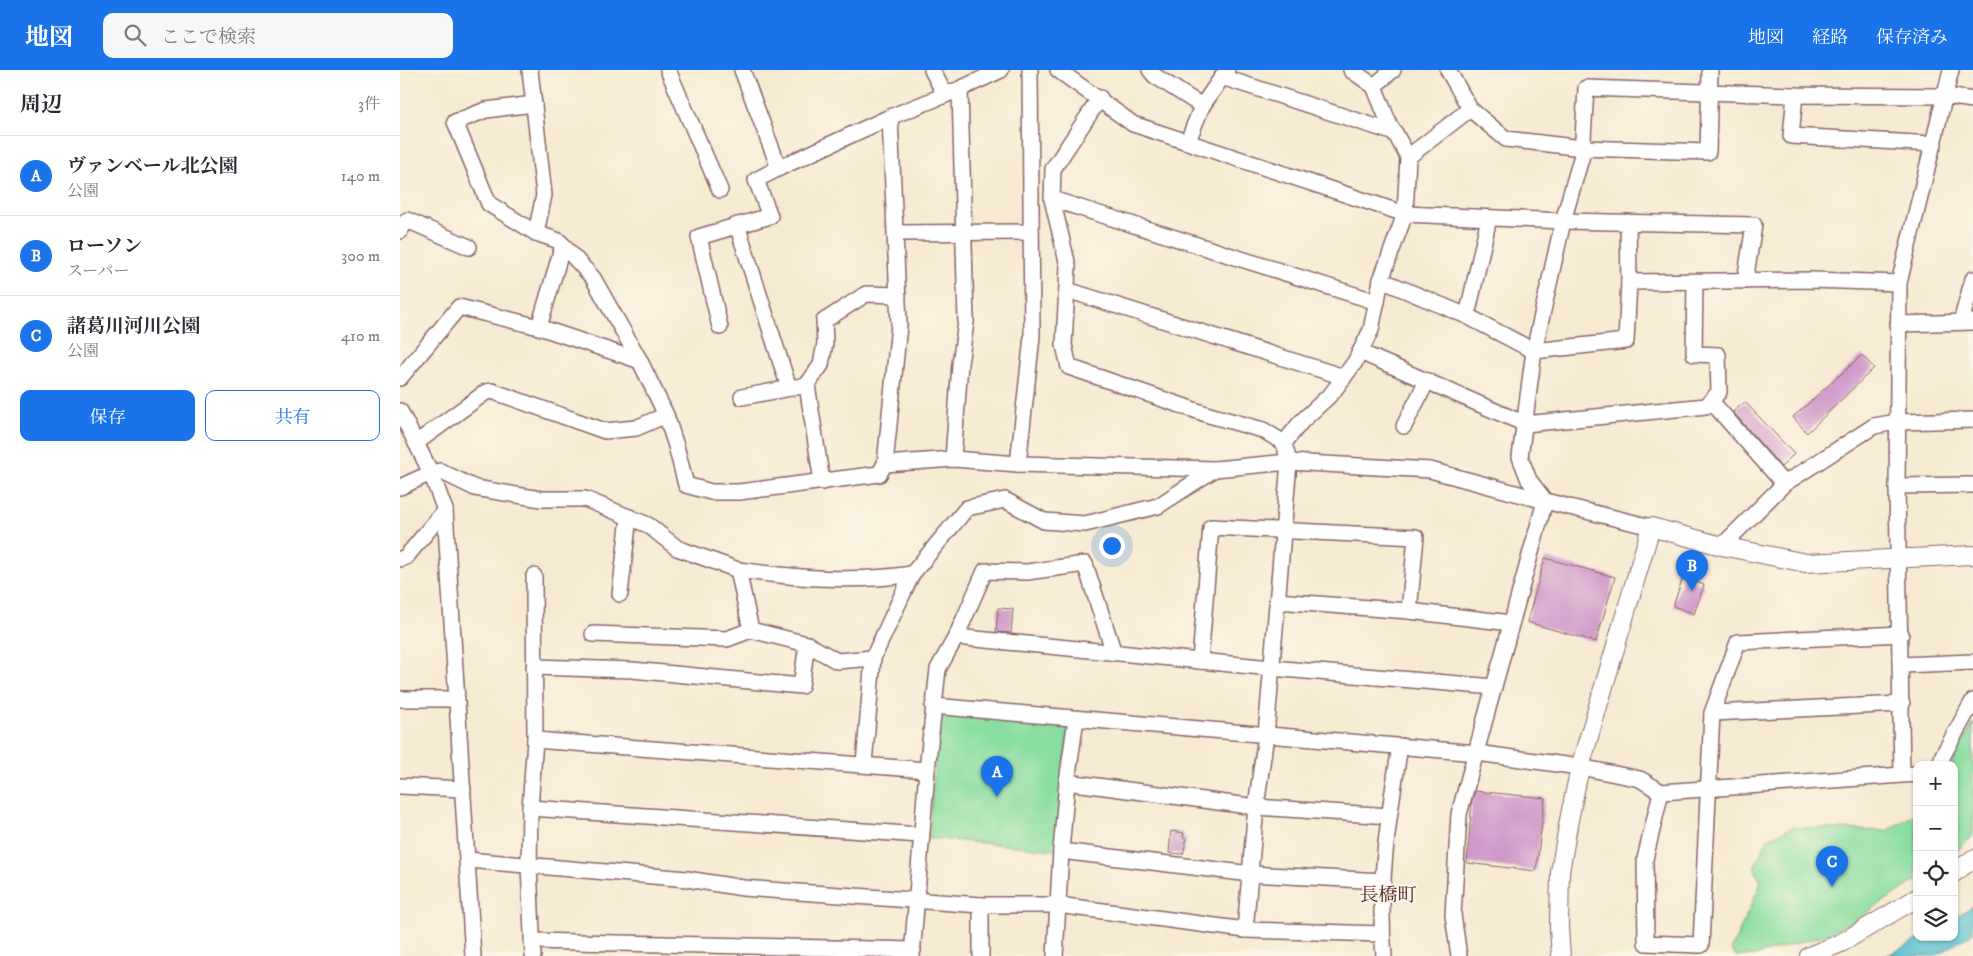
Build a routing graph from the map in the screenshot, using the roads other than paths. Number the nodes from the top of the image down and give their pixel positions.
1 (530, 70) edge
2 (668, 70) edge
3 (742, 70) edge
4 (932, 70) edge
5 (1000, 70) edge
6 (1030, 70) edge
7 (1058, 70) edge
8 (1150, 70) edge
9 (1351, 70) edge
10 (1392, 70) edge
11 (1448, 70) edge
12 (1710, 70) edge
13 (1951, 70) edge
14 (1224, 74) edge
15 (1374, 86) junction
16 (960, 89) junction
17 (1710, 92) junction
18 (945, 95) junction
19 (1795, 95) junction
20 (1946, 96) junction
21 (1100, 98) junction
22 (1973, 100) edge
23 (534, 104) junction
24 (1202, 106) junction
25 (1470, 108) junction
26 (890, 117) junction
27 (1395, 133) junction
28 (1188, 141) junction
29 (1934, 144) junction
30 (1582, 148) junction
31 (1408, 157) junction
32 (779, 168) junction
33 (720, 190) dead end
34 (1052, 199) junction
35 (1405, 214) junction
36 (1489, 218) junction
37 (1563, 221) junction
38 (1628, 222) junction
39 (736, 226) junction
40 (400, 231) edge
41 (1031, 232) junction
42 (536, 233) junction
43 (896, 233) junction
44 (964, 233) junction
45 (563, 245) junction
46 (469, 247) dead end
47 (1973, 279) edge
48 (1381, 280) junction
49 (1745, 281) junction
50 (1628, 282) junction
51 (1695, 282) junction
52 (1899, 283) junction
53 (1067, 290) junction
54 (898, 295) junction
55 (1377, 302) junction
56 (1467, 316) junction
57 (1967, 322) edge
58 (1898, 324) junction
59 (539, 327) junction
60 (720, 327) dead end
61 (1534, 351) junction
62 (1360, 352) junction
63 (640, 361) junction
64 (400, 378) edge
65 (1344, 378) junction
66 (1427, 381) junction
67 (807, 385) junction
68 (789, 388) junction
69 (742, 396) dead end
70 (1711, 401) junction
71 (400, 411) edge
72 (666, 415) junction
73 (1973, 420) edge
74 (1897, 422) junction
75 (1525, 424) junction
76 (1404, 426) dead end
77 (416, 443) junction
78 (1284, 443) junction
79 (954, 459) junction
80 (1289, 462) junction
81 (885, 464) junction
82 (1018, 464) junction
83 (1215, 469) junction
84 (431, 473) junction
85 (822, 482) junction
86 (1784, 484) junction
87 (1973, 485) edge
88 (1897, 486) junction
89 (400, 487) edge
90 (1545, 501) junction
91 (446, 510) junction
92 (629, 517) junction
93 (1651, 526) junction
94 (1283, 530) junction
95 (1722, 546) junction
96 (1973, 555) edge
97 (400, 559) edge
98 (1899, 560) junction
99 (738, 570) junction
100 (912, 574) junction
101 (534, 576) dead end
102 (620, 594) dead end
103 (1277, 602) junction
104 (1409, 611) junction
105 (1511, 623) junction
106 (751, 630) junction
107 (593, 634) dead end
108 (1901, 634) junction
109 (956, 637) junction
110 (806, 644) junction
111 (1114, 653) junction
112 (873, 658) junction
113 (1200, 661) junction
114 (1973, 662) edge
115 (1901, 665) junction
116 (534, 667) junction
117 (1271, 668) junction
118 (1494, 687) junction
119 (456, 699) junction
120 (400, 700) edge
121 (1973, 701) edge
122 (1902, 704) junction
123 (933, 706) junction
124 (1712, 714) junction
125 (1076, 719) junction
126 (1266, 735) junction
127 (535, 740) junction
128 (1400, 746) junction
129 (1477, 753) junction
130 (1941, 761) edge
131 (864, 764) junction
132 (1580, 767) junction
133 (927, 770) junction
134 (1910, 774) edge
135 (1067, 782) junction
136 (400, 786) edge
137 (463, 789) junction
138 (1710, 789) junction
139 (1661, 792) junction
140 (1256, 806) junction
141 (530, 808) junction
142 (1389, 816) junction
143 (921, 835) junction
144 (1061, 850) junction
145 (1973, 859) edge
146 (468, 860) junction
147 (529, 865) junction
148 (1958, 870) edge
149 (1251, 874) junction
150 (1383, 881) junction
151 (916, 900) junction
152 (1913, 900) edge
153 (981, 905) junction
154 (1058, 905) junction
155 (1245, 930) junction
156 (1382, 934) junction
157 (532, 941) junction
158 (912, 953) edge
159 (473, 956) edge
160 (533, 956) edge
161 (981, 956) edge
162 (1055, 956) edge
163 (1384, 956) edge
164 (1459, 956) edge
165 (1561, 956) edge
166 (1809, 956) edge

1 - 23 street
2 - 33 street
3 - 32 street
4 - 18 street
5 - 16 street
6 - 41 street
7 - 21 street
8 - 24 street
9 - 15 street
10 - 15 street
11 - 25 street
12 - 17 street
13 - 20 street
14 - 24 street
14 - 27 street
15 - 27 street
16 - 18 street
16 - 44 street
17 - 19 street
17 - 30 street
17 - 30 street
18 - 26 street
19 - 20 street
19 - 29 street
20 - 22 street
20 - 29 street
21 - 28 street
21 - 34 street
23 - 42 street
23 - 42 street
24 - 28 street
25 - 30 street
25 - 31 street
26 - 32 street
26 - 43 street
27 - 31 street
28 - 35 street
29 - 52 street
30 - 37 street
31 - 35 street
32 - 39 street
34 - 53 street
34 - 55 street
35 - 36 street
35 - 48 street
36 - 37 street
36 - 56 street
37 - 38 street
37 - 61 street
38 - 49 street
38 - 50 street
39 - 60 street
39 - 68 street
40 - 46 street
41 - 44 street
41 - 82 street
42 - 45 street
43 - 44 street
43 - 54 street
44 - 79 street
45 - 59 street
45 - 63 street
47 - 57 street
48 - 55 street
48 - 56 street
49 - 51 street
49 - 52 street
50 - 51 street
50 - 61 street
51 - 70 street
52 - 58 street
53 - 65 street
53 - 78 street
54 - 67 street
54 - 81 street
55 - 62 street
56 - 61 street
57 - 58 street
58 - 74 street
59 - 63 street
59 - 64 street
61 - 75 street
62 - 65 street
62 - 66 street
63 - 72 street
65 - 78 street
66 - 75 street
66 - 76 street
67 - 68 street
67 - 85 street
68 - 69 street
70 - 75 street
70 - 86 street
71 - 77 street
72 - 77 street
72 - 85 street
73 - 74 street
74 - 86 street
74 - 88 street
75 - 90 street
77 - 84 street
78 - 80 street
79 - 81 street
79 - 82 street
80 - 83 street
80 - 90 street
80 - 94 street
81 - 85 street
82 - 83 street
83 - 100 street
84 - 89 street
84 - 91 street
84 - 92 street
86 - 95 street
87 - 88 street
88 - 98 street
90 - 93 street
90 - 105 street
91 - 97 street
91 - 119 street
92 - 99 street
92 - 102 street
93 - 95 street
93 - 132 street
94 - 103 street
94 - 104 street
94 - 113 street
95 - 98 street
96 - 98 street
98 - 108 street
99 - 100 street
99 - 106 street
100 - 112 street
101 - 116 street
103 - 104 street
103 - 117 street
104 - 105 street
105 - 118 street
106 - 107 street
106 - 110 street
108 - 115 street
108 - 124 street
109 - 111 street
109 - 111 street
109 - 123 street
110 - 112 street
110 - 116 street
111 - 113 street
112 - 131 street
113 - 117 street
114 - 115 street
115 - 122 street
116 - 127 street
117 - 118 street
117 - 126 street
118 - 129 street
119 - 120 street
119 - 137 street
121 - 130 street
122 - 124 street
122 - 134 street
123 - 125 street
123 - 133 street
124 - 138 street
125 - 126 street
125 - 135 street
126 - 128 street
126 - 140 street
127 - 131 street
127 - 141 street
128 - 129 street
128 - 142 street
129 - 132 street
129 - 164 street
131 - 133 street
132 - 139 street
132 - 165 street
133 - 143 street
134 - 138 street
135 - 140 street
135 - 144 street
136 - 137 street
137 - 146 street
138 - 139 street
138 - 139 street
140 - 142 street
140 - 149 street
141 - 143 street
141 - 147 street
142 - 150 street
143 - 151 street
144 - 149 street
144 - 154 street
145 - 148 street
146 - 147 street
146 - 159 street
147 - 151 street
147 - 157 street
149 - 150 street
149 - 155 street
150 - 156 street
151 - 153 street
151 - 158 street
152 - 166 street
153 - 154 street
153 - 161 street
154 - 155 street
154 - 162 street
155 - 156 street
156 - 163 street
157 - 158 street
157 - 160 street

